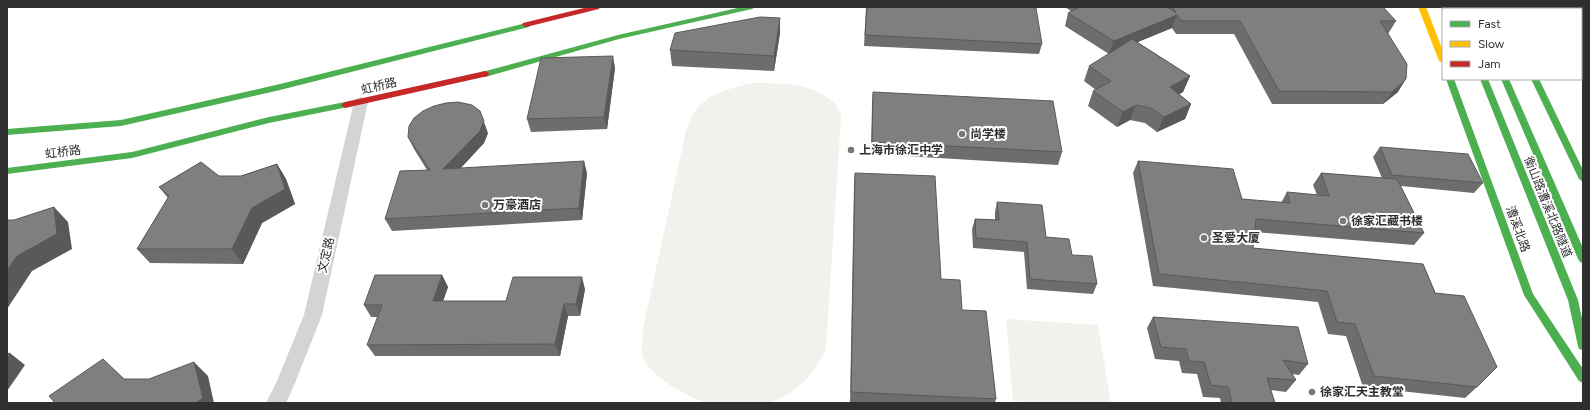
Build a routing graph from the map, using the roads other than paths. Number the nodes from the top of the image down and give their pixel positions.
1 (596, 7) edge
2 (752, 7) edge
3 (1422, 7) edge
4 (1442, 58) edge
5 (1450, 80) edge
6 (1484, 80) edge
7 (1505, 80) edge
8 (1535, 80) edge
9 (361, 102) junction
10 (7, 132) edge
11 (7, 170) edge
12 (1583, 179) edge
13 (1583, 259) edge
14 (1583, 346) edge
15 (1583, 378) edge
16 (276, 403) edge

1 - 10 main road, 虹桥路
2 - 9 main road, 虹桥路
3 - 4 main road
5 - 15 main road, 漕溪北路
6 - 14 main road, 衡山路漕溪北路隧道
7 - 13 main road, 衡山路漕溪北路隧道
8 - 12 main road
9 - 11 main road, 虹桥路
9 - 16 street, 文定路

